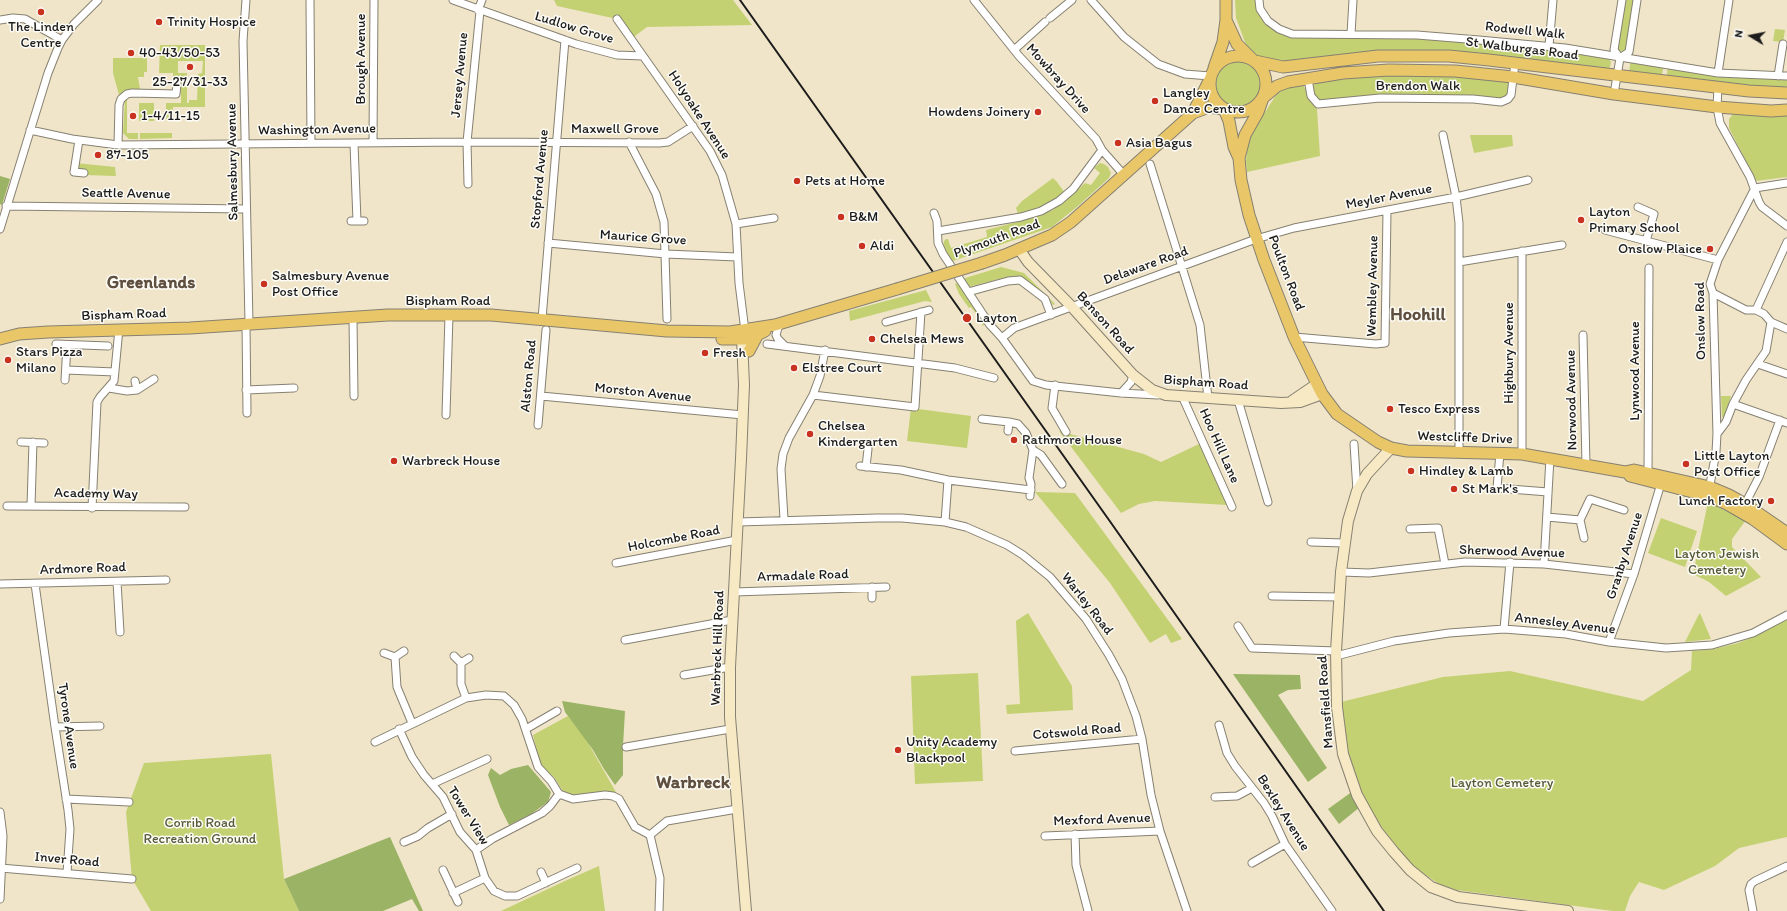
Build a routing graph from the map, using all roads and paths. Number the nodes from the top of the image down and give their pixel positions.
1 (98, 0) edge
2 (246, 0) edge
3 (310, 0) edge
4 (374, 0) edge
5 (453, 0) edge
6 (482, 0) edge
7 (974, 0) edge
8 (1072, 0) edge
9 (1091, 0) edge
10 (1226, 0) edge
11 (1259, 0) edge
12 (1353, 0) edge
13 (1553, 0) edge
14 (1622, 0) edge
15 (1637, 0) edge
16 (1729, 0) edge
17 (479, 10) junction
18 (617, 19) dead end
19 (0, 20) edge
20 (1226, 20) junction
21 (1351, 34) junction
22 (62, 40) junction
23 (565, 40) junction
24 (1782, 44) dead end
25 (1549, 46) junction
26 (1014, 50) junction
27 (643, 56) junction
28 (1620, 58) junction
29 (1254, 60) junction
30 (1515, 63) junction
31 (1718, 73) junction
32 (1617, 75) junction
33 (1210, 76) junction
34 (1778, 76) junction
35 (1787, 76) edge
36 (1513, 78) junction
37 (1308, 79) junction
38 (177, 84) dead end
39 (1718, 87) junction
40 (1787, 93) edge
41 (1614, 94) junction
42 (1263, 98) junction
43 (1717, 107) junction
44 (1223, 109) junction
45 (1787, 110) edge
46 (1193, 113) junction
47 (693, 126) junction
48 (30, 130) junction
49 (1442, 135) dead end
50 (79, 140) junction
51 (467, 142) junction
52 (556, 142) junction
53 (629, 142) junction
54 (311, 143) junction
55 (373, 143) junction
56 (118, 144) junction
57 (246, 144) junction
58 (354, 144) junction
59 (1102, 150) junction
60 (1239, 158) junction
61 (1150, 164) dead end
62 (84, 173) dead end
63 (1124, 175) junction
64 (1528, 180) dead end
65 (1787, 183) edge
66 (468, 184) dead end
67 (1754, 188) junction
68 (1456, 197) junction
69 (6, 206) junction
70 (1638, 207) dead end
71 (246, 209) junction
72 (1387, 211) junction
73 (934, 213) dead end
74 (774, 218) dead end
75 (357, 221) dead end
76 (736, 224) junction
77 (1787, 226) edge
78 (0, 229) edge
79 (1605, 230) dead end
80 (938, 231) junction
81 (1256, 239) junction
82 (1646, 241) junction
83 (1787, 242) edge
84 (548, 244) junction
85 (1562, 245) dead end
86 (1019, 249) junction
87 (1522, 252) junction
88 (666, 254) junction
89 (1005, 255) junction
90 (737, 257) junction
91 (1718, 260) junction
92 (1028, 262) junction
93 (1459, 262) junction
94 (1182, 267) junction
95 (1649, 268) dead end
96 (968, 292) junction
97 (1713, 293) junction
98 (1072, 307) junction
99 (1756, 310) junction
100 (450, 315) junction
101 (1051, 315) junction
102 (353, 318) junction
103 (542, 319) junction
104 (667, 319) dead end
105 (886, 322) dead end
106 (1771, 322) junction
107 (247, 324) junction
108 (778, 324) junction
109 (119, 329) junction
110 (1787, 329) edge
111 (546, 330) dead end
112 (1583, 335) dead end
113 (748, 336) junction
114 (1294, 337) junction
115 (1002, 338) junction
116 (0, 339) edge
117 (56, 344) dead end
118 (767, 344) dead end
119 (67, 345) junction
120 (108, 346) dead end
121 (785, 346) junction
122 (825, 350) junction
123 (749, 351) joint
124 (917, 363) junction
125 (1758, 364) junction
126 (66, 370) junction
127 (115, 372) junction
128 (1133, 374) junction
129 (1787, 374) edge
130 (994, 378) dead end
131 (154, 379) dead end
132 (65, 380) dead end
133 (135, 381) dead end
134 (744, 384) junction
135 (1055, 386) junction
136 (109, 388) junction
137 (294, 388) dead end
138 (1319, 389) junction
139 (137, 390) junction
140 (246, 390) junction
141 (1122, 393) junction
142 (1166, 395) junction
143 (354, 396) dead end
144 (541, 396) junction
145 (813, 396) junction
146 (1182, 396) junction
147 (1208, 398) junction
148 (1238, 400) junction
149 (1733, 404) junction
150 (247, 413) dead end
151 (446, 415) dead end
152 (742, 415) junction
153 (982, 419) dead end
154 (1780, 420) junction
155 (1009, 422) junction
156 (1787, 423) edge
157 (538, 425) dead end
158 (1008, 431) dead end
159 (1066, 432) dead end
160 (1717, 434) junction
161 (21, 442) dead end
162 (33, 442) junction
163 (44, 442) dead end
164 (1354, 444) dead end
165 (1391, 448) junction
166 (868, 450) dead end
167 (1033, 450) junction
168 (1459, 452) junction
169 (1500, 453) junction
170 (1522, 454) junction
171 (1550, 458) junction
172 (1586, 465) junction
173 (1648, 477) junction
174 (948, 480) junction
175 (1662, 480) junction
176 (1062, 484) dead end
177 (1356, 491) junction
178 (1709, 491) junction
179 (1548, 492) junction
180 (1268, 502) dead end
181 (1745, 504) junction
182 (7, 506) dead end
183 (31, 506) junction
184 (185, 507) dead end
185 (1232, 507) dead end
186 (92, 508) junction
187 (1624, 510) dead end
188 (1547, 517) junction
189 (784, 520) junction
190 (1580, 520) junction
191 (738, 522) junction
192 (944, 522) junction
193 (1410, 529) dead end
194 (1787, 533) edge
195 (1584, 538) dead end
196 (737, 540) junction
197 (1311, 542) dead end
198 (1344, 543) junction
199 (1787, 544) edge
200 (1510, 562) junction
201 (616, 563) dead end
202 (1445, 564) junction
203 (1544, 564) junction
204 (1341, 572) junction
205 (1634, 574) junction
206 (166, 580) dead end
207 (117, 582) junction
208 (0, 584) edge
209 (35, 584) junction
210 (872, 587) junction
211 (886, 587) dead end
212 (734, 592) junction
213 (1272, 596) dead end
214 (1340, 597) junction
215 (872, 598) dead end
216 (1787, 615) edge
217 (732, 620) junction
218 (1238, 626) dead end
219 (1504, 629) junction
220 (120, 632) dead end
221 (625, 640) dead end
222 (1609, 642) junction
223 (404, 651) dead end
224 (384, 653) dead end
225 (1336, 653) junction
226 (454, 656) dead end
227 (395, 657) junction
228 (469, 658) dead end
229 (461, 663) junction
230 (730, 667) junction
231 (684, 675) dead end
232 (466, 698) junction
233 (556, 711) dead end
234 (412, 722) junction
235 (100, 726) dead end
236 (1219, 726) dead end
237 (55, 727) junction
238 (399, 729) junction
239 (526, 729) junction
240 (730, 730) junction
241 (1142, 739) junction
242 (375, 742) dead end
243 (626, 747) dead end
244 (1014, 751) dead end
245 (487, 759) dead end
246 (432, 784) junction
247 (1252, 788) junction
248 (559, 794) junction
249 (1215, 797) dead end
250 (66, 799) junction
251 (129, 802) dead end
252 (737, 809) junction
253 (0, 812) edge
254 (452, 814) junction
255 (1160, 831) junction
256 (1075, 834) junction
257 (650, 835) junction
258 (1045, 836) dead end
259 (404, 842) dead end
260 (1285, 844) junction
261 (476, 850) junction
262 (1252, 863) dead end
263 (1787, 866) edge
264 (577, 868) dead end
265 (1, 869) edge
266 (443, 870) dead end
267 (541, 872) dead end
268 (67, 873) junction
269 (485, 878) junction
270 (132, 879) dead end
271 (546, 883) junction
272 (453, 893) junction
273 (0, 899) edge
274 (458, 902) dead end
275 (1331, 909) edge
276 (659, 911) edge
277 (746, 911) edge
278 (1088, 911) edge
279 (1187, 911) edge
280 (1322, 911) edge
281 (1568, 911) edge
282 (1753, 911) edge

1 - 22 street
2 - 57 street, Salmesbury Avenue
3 - 54 street
4 - 55 street, Brough Avenue
5 - 17 street, Ludlow Grove
6 - 17 street, Jersey Avenue
7 - 26 street, Mowbray Drive
8 - 26 street
9 - 33 street
10 - 20 main road
11 - 21 street, Rodwell Walk
12 - 21 street
13 - 25 street
14 - 28 street
15 - 28 street
16 - 31 street
17 - 23 street, Ludlow Grove
17 - 51 street, Jersey Avenue
18 - 27 street, Holyoake Avenue
19 - 22 street
20 - 29 main road
20 - 33 main road
21 - 25 street, Rodwell Walk
22 - 48 street
23 - 27 street, Ludlow Grove
23 - 52 street, Stopford Avenue
24 - 34 street
25 - 28 street, Rodwell Walk
26 - 59 street, Mowbray Drive
27 - 47 street, Holyoake Avenue
28 - 31 street, Rodwell Walk
28 - 32 street
29 - 30 main road, St Walburgas Road
29 - 33 main road
29 - 42 main road
30 - 32 main road, St Walburgas Road
30 - 36 street, Brendon Walk
31 - 34 street, Rodwell Walk
32 - 39 main road, St Walburgas Road
32 - 41 street
33 - 44 main road
33 - 46 main road, Plymouth Road
34 - 35 street, Rodwell Walk
36 - 37 main road, St Walburgas Road
36 - 37 street, Brendon Walk
36 - 41 main road, St Walburgas Road
37 - 42 main road, St Walburgas Road
38 - 56 street
39 - 40 main road, St Walburgas Road
39 - 43 street
41 - 43 main road, St Walburgas Road
42 - 44 main road
42 - 60 main road, Poulton Road
43 - 45 main road, St Walburgas Road
43 - 67 street
44 - 46 main road, Plymouth Road
44 - 60 main road, Poulton Road
46 - 63 main road, Plymouth Road
47 - 53 street, Maxwell Grove
47 - 76 street, Holyoake Avenue
48 - 50 street, Washington Avenue
48 - 69 street
49 - 68 street
50 - 56 street, Washington Avenue
50 - 62 street
51 - 52 street, Washington Avenue
51 - 55 street, Washington Avenue
51 - 66 street, Jersey Avenue
52 - 53 street, Maxwell Grove
52 - 84 street, Stopford Avenue
53 - 88 street
54 - 57 street, Washington Avenue
54 - 58 street, Washington Avenue
55 - 58 street, Washington Avenue
56 - 57 street, Washington Avenue
57 - 71 street, Salmesbury Avenue
58 - 75 street
59 - 63 street, Mowbray Drive
59 - 80 street, Plymouth Road
60 - 81 main road, Poulton Road
61 - 94 street
63 - 86 main road, Plymouth Road
64 - 68 street, Meyler Avenue
65 - 67 street
67 - 77 street
67 - 91 street, Onslow Road
68 - 72 street, Meyler Avenue
68 - 93 street
69 - 71 street, Seattle Avenue
69 - 78 street
70 - 82 street
71 - 107 street, Salmesbury Avenue
72 - 81 street, Meyler Avenue
72 - 114 street, Wembley Avenue
73 - 80 street, Bispham Road
74 - 76 street
76 - 90 street, Holyoake Avenue
79 - 82 street
80 - 96 street, Bispham Road
81 - 94 street, Delaware Road
81 - 114 main road, Poulton Road
82 - 91 street
83 - 99 street
84 - 88 street, Maurice Grove
84 - 103 street, Stopford Avenue
85 - 87 street
86 - 89 main road, Plymouth Road
86 - 92 main road, Benson Road
87 - 93 street
87 - 170 street, Highbury Avenue
88 - 90 street, Maurice Grove
88 - 104 street
89 - 92 main road, Benson Road
89 - 108 main road, Plymouth Road, bridge
90 - 113 street, Holyoake Avenue
91 - 97 street, Onslow Road
92 - 98 main road, Benson Road
93 - 168 street
94 - 98 street, Delaware Road
94 - 147 street
95 - 173 street, Lynwood Avenue
96 - 101 street
96 - 115 street, Bispham Road
97 - 99 street
97 - 160 street, Onslow Road
98 - 101 street, Delaware Road
98 - 128 main road, Benson Road
99 - 106 street
100 - 102 main road, Bispham Road
100 - 103 main road, Bispham Road
100 - 151 street
101 - 115 street, Delaware Road
102 - 107 main road, Bispham Road
102 - 143 street
103 - 113 main road, Bispham Road
105 - 124 street
106 - 110 street
106 - 125 street
107 - 109 main road, Bispham Road
107 - 140 street, Salmesbury Avenue
108 - 113 main road, Plymouth Road
108 - 121 street
109 - 116 main road, Bispham Road
109 - 127 street
111 - 144 street, Alston Road
112 - 172 street, Norwood Avenue
113 - 123 main road
113 - 134 main road, Warbreck Hill Road
114 - 138 main road, Poulton Road
115 - 135 street, Bispham Road
117 - 119 street
118 - 121 street
119 - 120 street
119 - 126 street
121 - 122 street
122 - 124 street
122 - 145 street
123 - 134 main road, Warbreck Hill Road
124 - 130 street
124 - 145 street
125 - 129 street
125 - 149 street
126 - 127 street
126 - 132 street
127 - 136 street
128 - 141 street
128 - 142 main road, Benson Road
131 - 139 street
133 - 139 street
134 - 152 main road, Warbreck Hill Road
135 - 141 street, Bispham Road
135 - 159 street
136 - 139 street
136 - 186 street
137 - 140 street
138 - 148 main road, Bispham Road
138 - 165 main road, Westcliffe Drive
140 - 150 street, Salmesbury Avenue
141 - 142 street, Bispham Road
142 - 146 main road, Bispham Road
144 - 152 street, Morston Avenue
144 - 157 street, Alston Road
145 - 189 street
146 - 147 main road, Bispham Road
146 - 185 street, Hoo Hill Lane
147 - 148 main road, Bispham Road
148 - 180 street
149 - 154 street
149 - 160 street
152 - 191 main road, Warbreck Hill Road
153 - 155 street
154 - 156 street
154 - 181 street
155 - 158 street
155 - 167 street
160 - 178 street, Onslow Road
161 - 162 street
162 - 163 street
162 - 183 street
164 - 177 street, Mansfield Road
165 - 168 main road, Westcliffe Drive
165 - 177 main road, Mansfield Road
166 - 174 street
167 - 174 street
167 - 176 street
168 - 169 main road, Westcliffe Drive
169 - 170 main road, Westcliffe Drive
169 - 179 street
170 - 171 main road, Westcliffe Drive
171 - 172 main road, Westcliffe Drive
171 - 179 street
172 - 173 main road, Westcliffe Drive
173 - 175 main road, Westcliffe Drive
174 - 192 street
175 - 178 main road, Westcliffe Drive
175 - 205 street, Granby Avenue
177 - 198 main road, Mansfield Road
178 - 181 main road, Westcliffe Drive
178 - 199 main road, Westcliffe Drive
179 - 188 street
181 - 194 main road, Westcliffe Drive
182 - 183 street, Academy Way
183 - 186 street, Academy Way
184 - 186 street, Academy Way
187 - 190 street
188 - 190 street
188 - 203 street
189 - 191 street, Warley Road
189 - 192 street, Warley Road
190 - 195 street
191 - 196 main road, Warbreck Hill Road
192 - 241 street, Warley Road
193 - 202 street
196 - 201 street, Holcombe Road
196 - 212 main road, Warbreck Hill Road
197 - 198 street
198 - 204 main road, Mansfield Road
200 - 202 street, Sherwood Avenue
200 - 203 street, Sherwood Avenue
200 - 219 street
202 - 204 street, Sherwood Avenue
203 - 205 street, Sherwood Avenue
204 - 214 main road, Mansfield Road
205 - 222 street, Granby Avenue
206 - 207 street, Ardmore Road
207 - 209 street, Ardmore Road
207 - 220 street
208 - 209 street, Ardmore Road
209 - 237 street, Tyrone Avenue
210 - 211 street, Armadale Road
210 - 212 street, Armadale Road
210 - 215 street
212 - 217 main road, Warbreck Hill Road
213 - 214 street
214 - 225 main road, Mansfield Road
216 - 222 street, Annesley Avenue
217 - 221 street
217 - 230 main road, Warbreck Hill Road
218 - 225 street, Annesley Avenue
219 - 222 street, Annesley Avenue
219 - 225 street, Annesley Avenue
223 - 227 street
224 - 227 street
225 - 281 main road, Mansfield Road
226 - 229 street
227 - 234 street
228 - 229 street
229 - 232 street
230 - 231 street
230 - 240 main road, Warbreck Hill Road
232 - 234 street
232 - 239 street
233 - 239 street
234 - 238 street
235 - 237 street
236 - 247 street, Bexley Avenue
237 - 250 street, Tyrone Avenue
238 - 242 street
238 - 246 street, Tower View
239 - 248 street
240 - 243 street
240 - 252 main road, Warbreck Hill Road
241 - 244 street, Cotswold Road
241 - 255 street, Warley Road
245 - 246 street
246 - 254 street, Tower View
247 - 249 street
247 - 260 street, Bexley Avenue
248 - 257 street
248 - 261 street
250 - 251 street
250 - 268 street, Tyrone Avenue
252 - 257 street
252 - 277 main road, Warbreck Hill Road
253 - 265 street
254 - 259 street
254 - 261 street, Tower View
255 - 256 street, Mexford Avenue
255 - 279 street, Warley Road
256 - 258 street, Mexford Avenue
256 - 278 street
257 - 276 street
260 - 262 street
260 - 275 street, Bexley Avenue
261 - 269 street, Tower View
263 - 282 street
264 - 271 street, Tower View
265 - 268 street, Inver Road
265 - 273 street
266 - 272 street
267 - 271 street
268 - 270 street, Inver Road
269 - 271 street, Tower View
269 - 272 street
272 - 274 street
275 - 280 street

